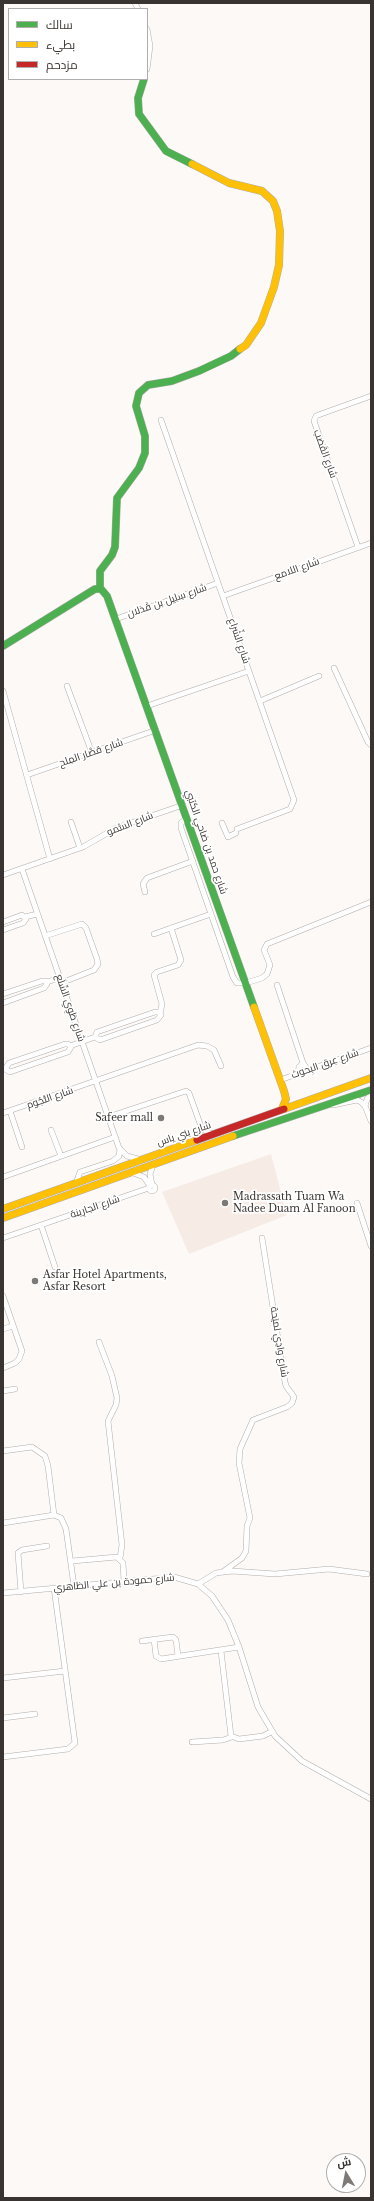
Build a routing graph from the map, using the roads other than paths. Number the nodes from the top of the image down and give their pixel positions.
1 (148, 34) edge
2 (148, 61) edge
3 (144, 80) edge
4 (371, 396) edge
5 (161, 420) dead end
6 (371, 543) edge
7 (358, 547) junction
8 (218, 583) junction
9 (102, 591) junction
10 (223, 596) junction
11 (116, 619) junction
12 (3, 646) edge
13 (334, 668) dead end
14 (249, 671) junction
15 (319, 676) dead end
16 (67, 686) dead end
17 (3, 692) edge
18 (260, 701) junction
19 (147, 706) junction
20 (156, 730) junction
21 (371, 745) edge
22 (92, 753) junction
23 (27, 775) junction
24 (183, 805) junction
25 (188, 818) junction
26 (71, 822) dead end
27 (222, 823) dead end
28 (80, 848) junction
29 (50, 859) junction
30 (193, 861) junction
31 (22, 868) junction
32 (3, 875) edge
33 (145, 892) dead end
34 (371, 902) edge
35 (37, 914) junction
36 (211, 914) junction
37 (25, 917) junction
38 (3, 922) edge
39 (171, 928) junction
40 (3, 930) edge
41 (154, 934) dead end
42 (45, 936) junction
43 (60, 980) junction
44 (47, 982) junction
45 (246, 983) junction
46 (276, 985) dead end
47 (3, 994) edge
48 (3, 1003) edge
49 (160, 1014) junction
50 (95, 1037) junction
51 (82, 1042) junction
52 (70, 1046) junction
53 (371, 1048) edge
54 (303, 1063) junction
55 (221, 1066) dead end
56 (308, 1070) junction
57 (298, 1073) junction
58 (371, 1078) edge
59 (280, 1080) junction
60 (96, 1082) junction
61 (371, 1090) edge
62 (371, 1095) edge
63 (319, 1097) junction
64 (286, 1099) junction
65 (297, 1104) junction
66 (331, 1105) junction
67 (365, 1106) junction
68 (282, 1109) junction
69 (314, 1110) junction
70 (10, 1111) junction
71 (369, 1112) edge
72 (3, 1114) edge
73 (108, 1117) junction
74 (371, 1121) edge
75 (51, 1130) dead end
76 (214, 1134) junction
77 (115, 1137) junction
78 (22, 1147) dead end
79 (119, 1148) junction
80 (61, 1156) junction
81 (141, 1159) junction
82 (153, 1165) junction
83 (112, 1170) junction
84 (132, 1172) junction
85 (3, 1177) edge
86 (76, 1183) junction
87 (94, 1186) junction
88 (150, 1186) junction
89 (357, 1203) dead end
90 (3, 1209) edge
91 (3, 1218) edge
92 (41, 1225) junction
93 (3, 1238) edge
94 (262, 1238) dead end
95 (371, 1246) edge
96 (56, 1267) dead end
97 (3, 1296) edge
98 (13, 1326) junction
99 (3, 1329) edge
100 (99, 1342) dead end
101 (3, 1368) edge
102 (15, 1389) dead end
103 (3, 1391) edge
104 (3, 1451) edge
105 (54, 1515) junction
106 (3, 1523) edge
107 (47, 1546) dead end
108 (120, 1558) junction
109 (72, 1561) junction
110 (224, 1571) junction
111 (367, 1574) dead end
112 (124, 1581) junction
113 (198, 1584) junction
114 (74, 1586) junction
115 (54, 1588) junction
116 (21, 1592) junction
117 (3, 1593) edge
118 (154, 1639) junction
119 (142, 1641) dead end
120 (239, 1647) junction
121 (221, 1650) junction
122 (178, 1656) junction
123 (65, 1671) junction
124 (3, 1678) edge
125 (35, 1714) dead end
126 (3, 1718) edge
127 (271, 1732) junction
128 (232, 1737) junction
129 (192, 1742) dead end
130 (3, 1758) edge
131 (371, 1800) edge

1 - 2 street
3 - 9 street
4 - 7 street, شارع القَصَب
5 - 8 street, شارع الشِّراع
6 - 7 street, شارع اللامع
7 - 10 street, شارع اللامع
8 - 10 street, شارع الشِّراع
8 - 11 street, شارع سِلِيل بن قَذلان
9 - 11 street, شارع حمد بن ضاحي الكتبي
9 - 12 street
10 - 14 street, شارع الشِّراع
11 - 19 street, شارع حمد بن ضاحي الكتبي
13 - 21 street
14 - 18 street, شارع الشِّراع
14 - 19 street
15 - 18 street
16 - 22 street
17 - 23 street
18 - 27 street, شارع الشِّراع
19 - 20 street, شارع حمد بن ضاحي الكتبي
20 - 22 street, شارع قصَّار المِلح
20 - 24 street, شارع حمد بن ضاحي الكتبي
22 - 23 street, شارع قصَّار المِلح
23 - 29 street
24 - 25 street, شارع حمد بن ضاحي الكتبي
24 - 28 street, شارع السُّمو
25 - 30 street
25 - 45 street, شارع حمد بن ضاحي الكتبي
26 - 28 street
28 - 29 street, شارع السُّمو
29 - 31 street, شارع السُّمو
30 - 33 street
30 - 36 street
31 - 32 street, شارع السُّمو
31 - 35 street, شارع طَوِي السِّلَع
34 - 45 street
35 - 37 street
35 - 42 street, شارع طَوِي السِّلَع
36 - 39 street
36 - 45 street
37 - 38 street
37 - 40 street
39 - 41 street
39 - 49 street
42 - 43 street, شارع طَوِي السِّلَع
42 - 43 street
43 - 44 street
43 - 51 street, شارع طَوِي السِّلَع
44 - 47 street
44 - 48 street
45 - 59 street, شارع حمد بن ضاحي الكتبي
46 - 54 street
49 - 50 street
49 - 50 street
50 - 51 street
51 - 52 street
51 - 60 street, شارع طَوِي السِّلَع
52 - 52 street
53 - 56 street, شارع عِرق البِحوث
54 - 56 street
54 - 57 street
55 - 60 street, شارع النُّجُوم
56 - 57 street, شارع عِرق البِحوث
57 - 59 street, شارع عِرق البِحوث
58 - 63 street, شارع بني ياس
59 - 64 street, شارع حمد بن ضاحي الكتبي
60 - 70 street, شارع النُّجُوم
60 - 73 street, شارع طَوِي السِّلَع
61 - 66 street, شارع بني ياس
62 - 67 street
63 - 65 street, شارع بني ياس
63 - 69 street
64 - 65 street
64 - 68 street
65 - 68 street, شارع بني ياس
66 - 67 street
66 - 69 street, شارع بني ياس
67 - 71 street
68 - 76 street, شارع بني ياس
69 - 82 street, شارع بني ياس
70 - 72 street, شارع النُّجُوم
70 - 78 street
71 - 74 street
73 - 76 street
73 - 77 street, شارع طَوِي السِّلَع
75 - 80 street
76 - 81 street, شارع بني ياس
77 - 79 street, شارع طَوِي السِّلَع
77 - 80 street
79 - 81 street
79 - 86 street
80 - 85 street
81 - 83 street, شارع بني ياس
82 - 84 street, شارع بني ياس
82 - 88 street
83 - 86 street, شارع بني ياس
83 - 87 street
84 - 87 street, شارع بني ياس
84 - 88 street
86 - 90 street, شارع بني ياس
87 - 91 street, شارع بني ياس
88 - 92 street, شارع الجارِينة
89 - 95 street
92 - 93 street, شارع الجارِينة
92 - 96 street
94 - 110 street, شارع وادِي لميَحة
97 - 98 street
98 - 99 street
98 - 101 street
100 - 108 street
102 - 103 street
104 - 105 street
105 - 106 street
105 - 109 street
107 - 116 street
108 - 109 street
108 - 112 street
109 - 114 street
110 - 111 street
110 - 113 street
112 - 113 street, شارع حمودة بن علي الظاهري
112 - 114 street, شارع حمودة بن علي الظاهري
113 - 120 street, شارع حمودة بن علي الظاهري
114 - 115 street, شارع حمودة بن علي الظاهري
115 - 116 street, شارع حمودة بن علي الظاهري
115 - 123 street
116 - 117 street, شارع حمودة بن علي الظاهري
118 - 119 street
118 - 122 street
118 - 122 street
120 - 121 street
120 - 127 street, شارع حمودة بن علي الظاهري
121 - 122 street
121 - 128 street
123 - 124 street
123 - 130 street
125 - 126 street
127 - 128 street
127 - 131 street, شارع حمودة بن علي الظاهري
128 - 129 street

